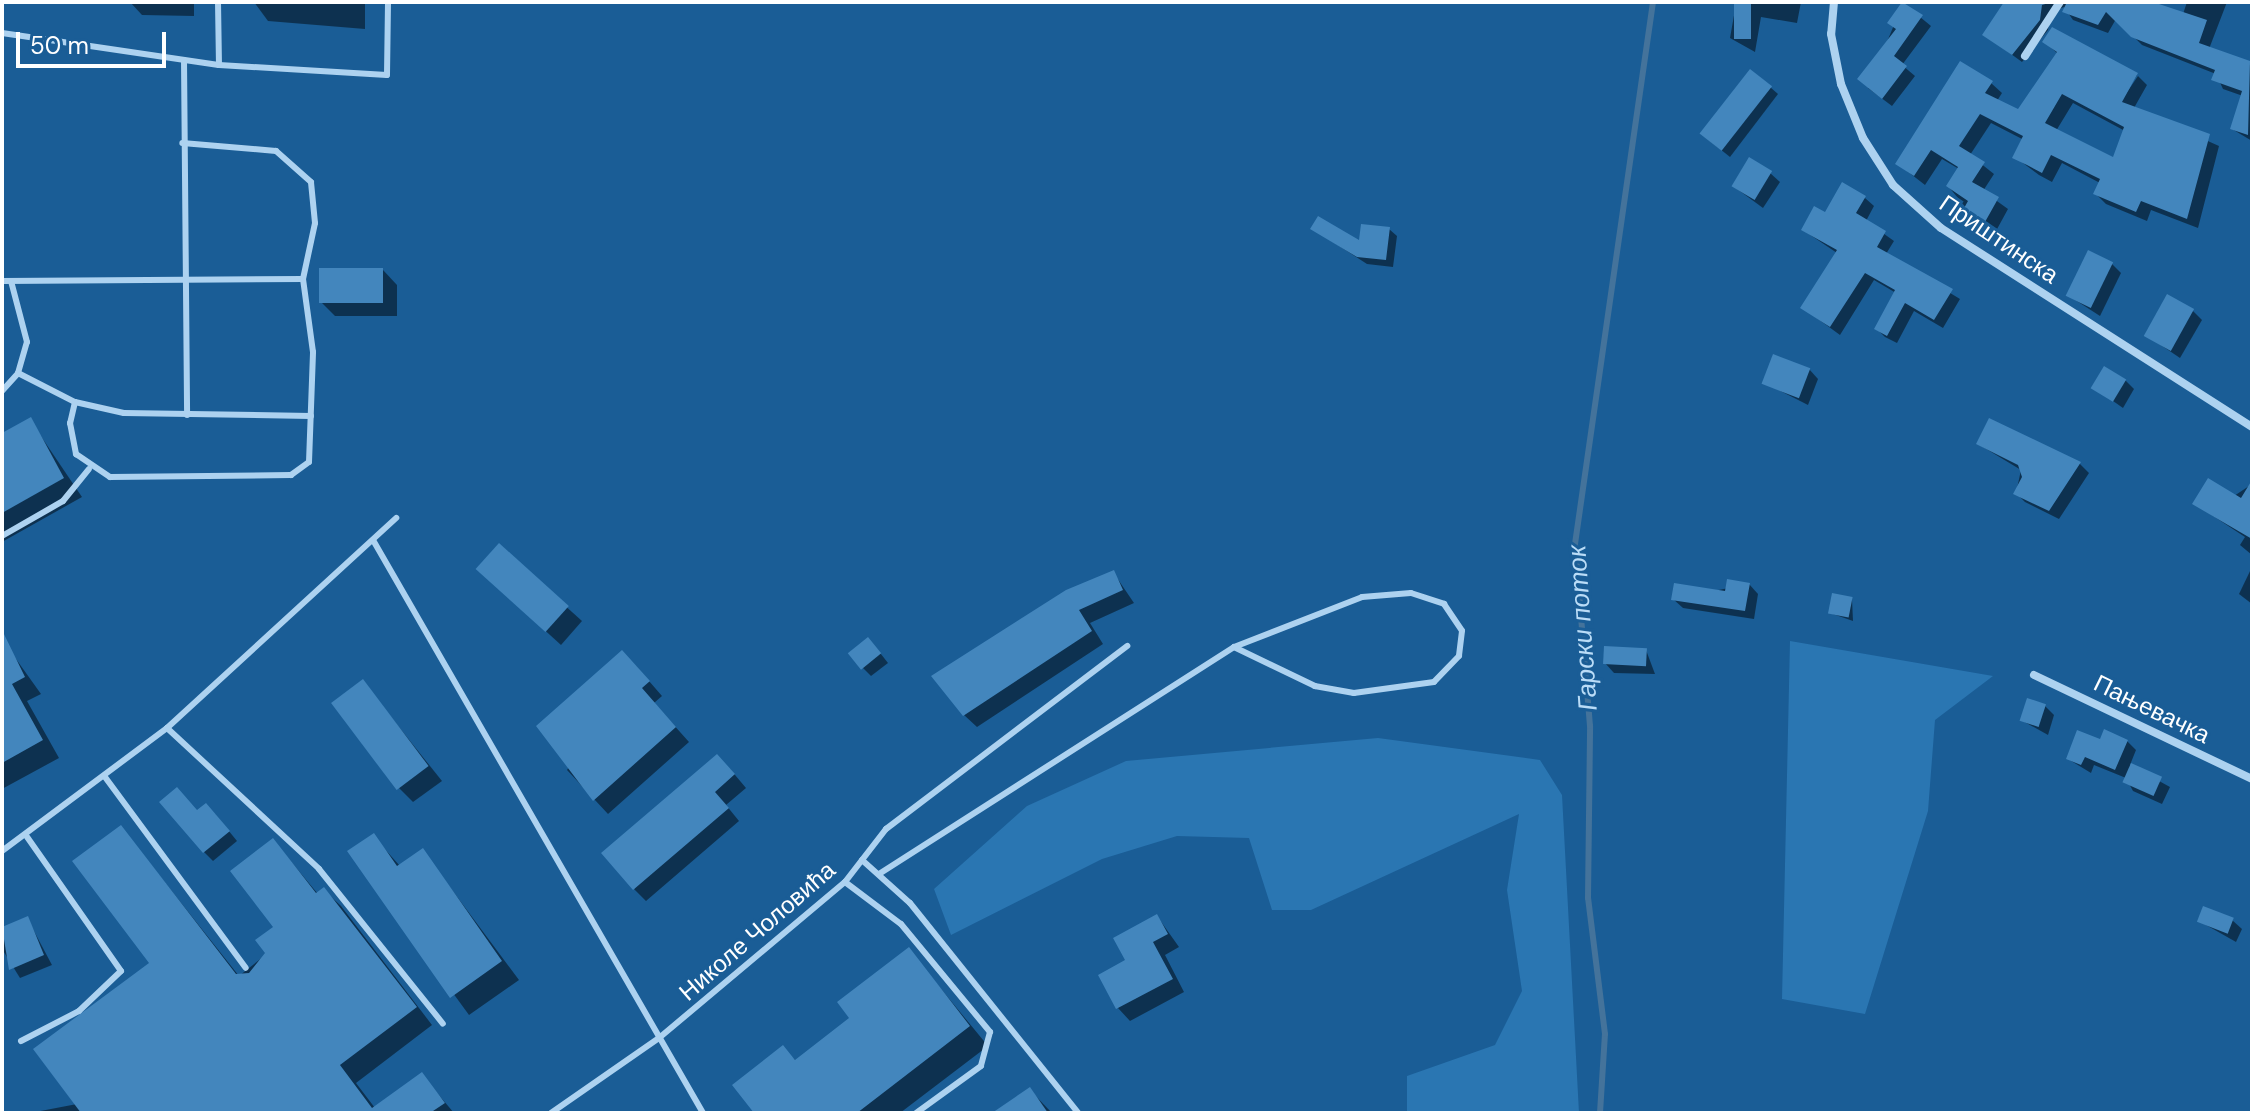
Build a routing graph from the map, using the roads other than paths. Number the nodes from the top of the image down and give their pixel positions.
1 (218, 2) edge
2 (388, 2) edge
3 (1834, 2) edge
4 (2060, 2) edge
5 (2, 33) edge
6 (2025, 56) dead end
7 (184, 60) junction
8 (219, 65) junction
9 (182, 143) junction
10 (303, 279) junction
11 (186, 280) junction
12 (2, 281) edge
13 (11, 281) junction
14 (18, 373) junction
15 (2, 391) edge
16 (75, 402) junction
17 (187, 415) junction
18 (311, 416) junction
19 (2252, 427) edge
20 (89, 469) junction
21 (396, 518) dead end
22 (2, 536) edge
23 (373, 540) junction
24 (1127, 646) dead end
25 (1234, 647) junction
26 (2034, 675) dead end
27 (167, 728) junction
28 (105, 777) junction
29 (2252, 779) edge
30 (27, 837) junction
31 (2, 851) edge
32 (862, 860) junction
33 (879, 874) junction
34 (845, 882) junction
35 (246, 968) dead end
36 (443, 1024) dead end
37 (659, 1038) junction
38 (21, 1041) dead end
39 (551, 1113) edge
40 (703, 1113) edge
41 (916, 1113) edge
42 (1078, 1113) edge

1 - 8 lane
2 - 8 lane
3 - 19 street, Приштинска
4 - 6 street
5 - 7 lane
7 - 8 lane
7 - 9 lane
9 - 10 lane
9 - 11 lane
10 - 11 lane
10 - 18 lane
11 - 13 lane
11 - 17 lane
12 - 13 lane
13 - 14 lane
14 - 15 lane
14 - 16 lane
16 - 17 lane
16 - 20 lane
17 - 18 lane
18 - 20 lane
20 - 22 lane
21 - 23 lane
23 - 27 lane
23 - 37 lane
24 - 32 lane, Николе Чоловића
25 - 25 lane
25 - 33 lane
26 - 29 street, Пањевачка
27 - 28 lane
27 - 36 lane
28 - 30 lane
28 - 35 lane
30 - 31 lane
30 - 38 lane
32 - 33 lane
32 - 34 lane, Николе Чоловића
33 - 42 lane
34 - 37 lane, Николе Чоловића
34 - 41 lane
37 - 39 lane, Николе Чоловића
37 - 40 lane

